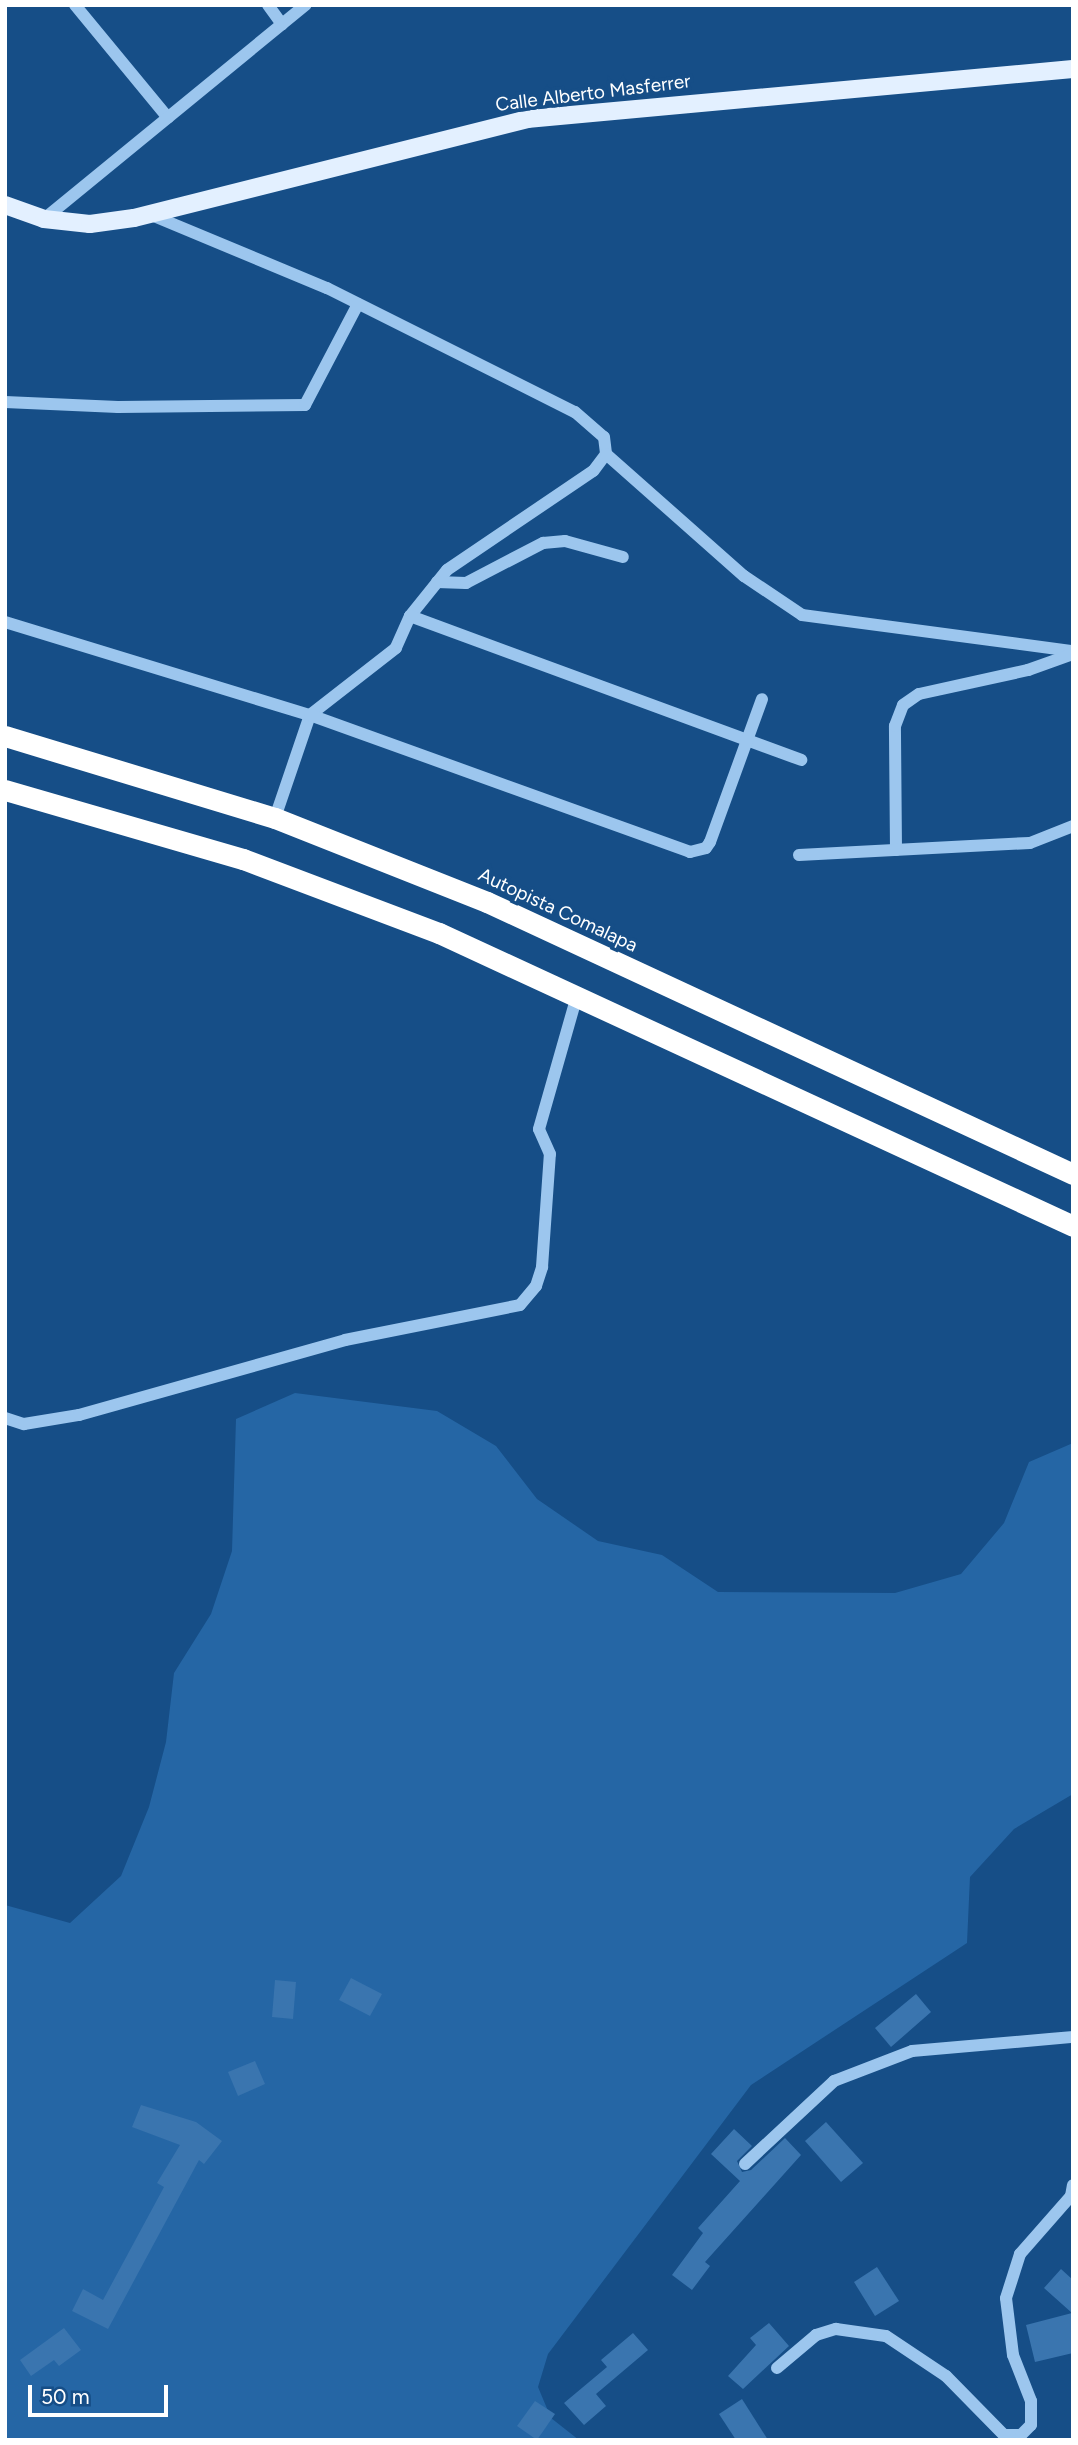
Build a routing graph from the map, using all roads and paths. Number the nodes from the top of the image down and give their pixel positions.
1 (75, 5) edge
2 (268, 5) edge
3 (305, 5) edge
4 (282, 24) junction
5 (1073, 69) edge
6 (168, 118) junction
7 (5, 205) edge
8 (149, 214) junction
9 (44, 219) junction
10 (358, 303) junction
11 (5, 402) edge
12 (606, 454) junction
13 (623, 557) dead end
14 (437, 582) junction
15 (410, 616) junction
16 (5, 622) edge
17 (1073, 653) edge
18 (762, 699) dead end
19 (310, 715) junction
20 (5, 736) edge
21 (747, 739) junction
22 (801, 760) dead end
23 (5, 790) edge
24 (275, 818) junction
25 (1073, 826) edge
26 (897, 850) junction
27 (799, 855) dead end
28 (577, 996) junction
29 (1073, 1174) edge
30 (1073, 1226) edge
31 (5, 1418) edge
32 (1073, 2037) edge
33 (745, 2164) dead end
34 (1073, 2185) edge
35 (778, 2368) dead end

1 - 6 street
2 - 4 street
3 - 4 street
4 - 6 street
5 - 8 main road, Calle Alberto Masferrer
6 - 9 street
7 - 9 main road, Calle Alberto Masferrer
8 - 9 main road, Calle Alberto Masferrer
8 - 10 street
10 - 11 street
10 - 12 street
12 - 14 street
12 - 17 street
13 - 14 street
14 - 15 street
15 - 19 street
15 - 21 street
16 - 19 street
17 - 26 street
18 - 21 street
19 - 21 street
19 - 24 street
20 - 24 highway, Autopista Comalapa
21 - 22 street
23 - 28 highway
24 - 29 highway, Autopista Comalapa
25 - 26 street
26 - 27 street
28 - 30 highway
28 - 31 street
32 - 33 street
34 - 35 street

